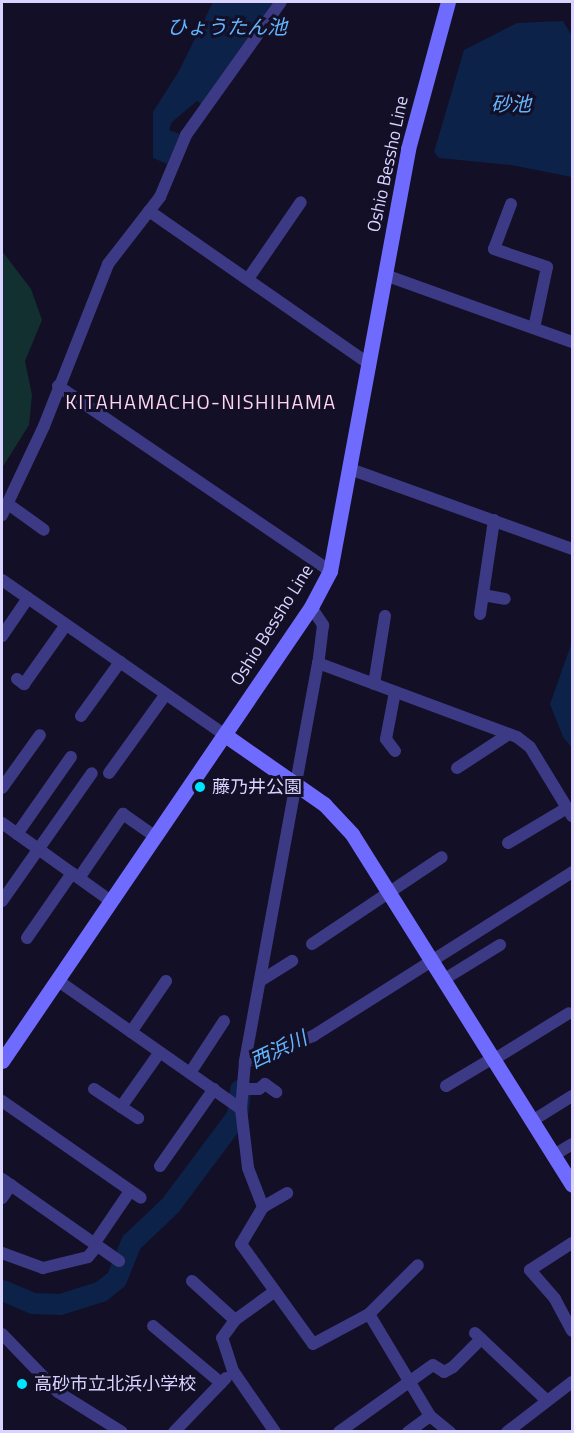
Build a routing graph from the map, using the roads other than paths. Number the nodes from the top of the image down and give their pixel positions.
1 (281, 2) edge
2 (448, 2) edge
3 (301, 202) dead end
4 (511, 204) dead end
5 (149, 211) junction
6 (385, 275) junction
7 (248, 279) junction
8 (534, 328) junction
9 (573, 342) edge
10 (368, 363) junction
11 (58, 386) junction
12 (350, 469) junction
13 (5, 509) edge
14 (494, 520) junction
15 (45, 530) dead end
16 (573, 549) edge
17 (330, 571) junction
18 (2, 580) edge
19 (480, 592) junction
20 (28, 598) junction
21 (505, 599) dead end
22 (311, 607) junction
23 (480, 615) dead end
24 (385, 616) dead end
25 (66, 625) junction
26 (2, 636) edge
27 (120, 662) junction
28 (318, 663) junction
29 (17, 679) dead end
30 (374, 684) junction
31 (395, 692) junction
32 (166, 694) junction
33 (81, 716) dead end
34 (509, 734) junction
35 (40, 735) dead end
36 (225, 735) junction
37 (395, 751) dead end
38 (71, 757) dead end
39 (457, 768) dead end
40 (92, 773) dead end
41 (109, 773) dead end
42 (295, 782) junction
43 (2, 788) edge
44 (570, 812) edge
45 (2, 823) edge
46 (17, 834) junction
47 (155, 836) junction
48 (508, 843) dead end
49 (39, 850) junction
50 (442, 857) dead end
51 (573, 872) edge
52 (75, 876) junction
53 (388, 892) junction
54 (111, 901) junction
55 (2, 902) edge
56 (27, 938) dead end
57 (312, 944) dead end
58 (500, 945) dead end
59 (292, 961) dead end
60 (431, 962) junction
61 (57, 980) junction
62 (443, 980) junction
63 (166, 981) dead end
64 (260, 981) junction
65 (569, 1012) dead end
66 (224, 1021) dead end
67 (131, 1032) junction
68 (160, 1052) junction
69 (493, 1059) junction
70 (2, 1060) edge
71 (245, 1062) junction
72 (190, 1072) junction
73 (446, 1086) dead end
74 (94, 1089) dead end
75 (214, 1089) junction
76 (243, 1089) junction
77 (276, 1092) dead end
78 (573, 1096) edge
79 (2, 1101) edge
80 (121, 1107) junction
81 (241, 1109) junction
82 (138, 1118) dead end
83 (532, 1121) junction
84 (573, 1144) edge
85 (554, 1155) junction
86 (160, 1166) dead end
87 (6, 1182) edge
88 (573, 1185) edge
89 (130, 1191) junction
90 (287, 1193) dead end
91 (2, 1198) edge
92 (141, 1198) dead end
93 (263, 1207) junction
94 (573, 1243) edge
95 (95, 1245) junction
96 (2, 1253) edge
97 (119, 1261) dead end
98 (418, 1265) dead end
99 (192, 1281) dead end
100 (275, 1291) junction
101 (369, 1314) junction
102 (235, 1320) junction
103 (153, 1326) dead end
104 (572, 1329) edge
105 (2, 1334) edge
106 (233, 1371) junction
107 (412, 1381) junction
108 (573, 1382) edge
109 (221, 1383) junction
110 (546, 1400) junction
111 (430, 1416) junction
112 (122, 1431) edge
113 (174, 1431) edge
114 (275, 1431) edge
115 (339, 1431) edge
116 (408, 1431) edge
117 (450, 1431) edge
118 (507, 1431) edge

1 - 5 street
2 - 6 main road, Oshio Bessho Line
3 - 7 street
4 - 8 street
5 - 7 street
5 - 11 street
6 - 8 street
6 - 10 main road, Oshio Bessho Line
7 - 10 street
8 - 9 street
10 - 12 main road, Oshio Bessho Line
11 - 13 street
11 - 17 street
12 - 14 street
12 - 17 main road, Oshio Bessho Line
13 - 15 street
14 - 16 street
14 - 19 street
17 - 22 main road, Oshio Bessho Line
18 - 20 street
19 - 21 street
19 - 23 street
20 - 25 street
20 - 26 street
22 - 28 street
22 - 36 main road, Oshio Bessho Line
24 - 30 street
25 - 27 street
25 - 29 street
27 - 32 street
27 - 33 street
28 - 30 street
28 - 42 street
30 - 31 street
31 - 34 street
31 - 37 street
32 - 36 street
32 - 41 street
34 - 39 street
34 - 44 street
35 - 43 street
36 - 42 main road
36 - 47 main road, Oshio Bessho Line
38 - 46 street
40 - 49 street
42 - 53 main road
42 - 64 street
44 - 48 street
45 - 46 street
46 - 49 street
47 - 52 street
47 - 54 main road, Oshio Bessho Line
49 - 52 street
49 - 55 street
50 - 53 street
51 - 60 street
52 - 54 street
52 - 56 street
53 - 57 street
53 - 60 main road
54 - 61 main road, Oshio Bessho Line
58 - 62 street
59 - 64 street
60 - 62 main road
60 - 71 street
61 - 67 street
61 - 70 main road, Oshio Bessho Line
62 - 69 main road
63 - 67 street
64 - 71 street
65 - 69 street
66 - 72 street
67 - 68 street
68 - 72 street
68 - 80 street
69 - 73 street
69 - 83 main road
71 - 76 street
72 - 75 street
74 - 80 street
75 - 81 street
75 - 86 street
76 - 77 street
76 - 81 street
78 - 83 street
79 - 89 street
80 - 82 street
81 - 93 street
83 - 85 main road
84 - 85 street
85 - 88 main road
87 - 91 street
87 - 95 street
89 - 92 street
89 - 95 street
90 - 93 street
93 - 100 street
94 - 104 street
95 - 96 street
95 - 97 street
98 - 101 street
99 - 102 street
100 - 101 street
100 - 102 street
101 - 107 street
102 - 106 street
103 - 109 street
105 - 112 street
106 - 109 street
106 - 114 street
107 - 110 street
107 - 111 street
107 - 115 street
108 - 110 street
109 - 113 street
110 - 118 street
111 - 116 street
111 - 117 street

